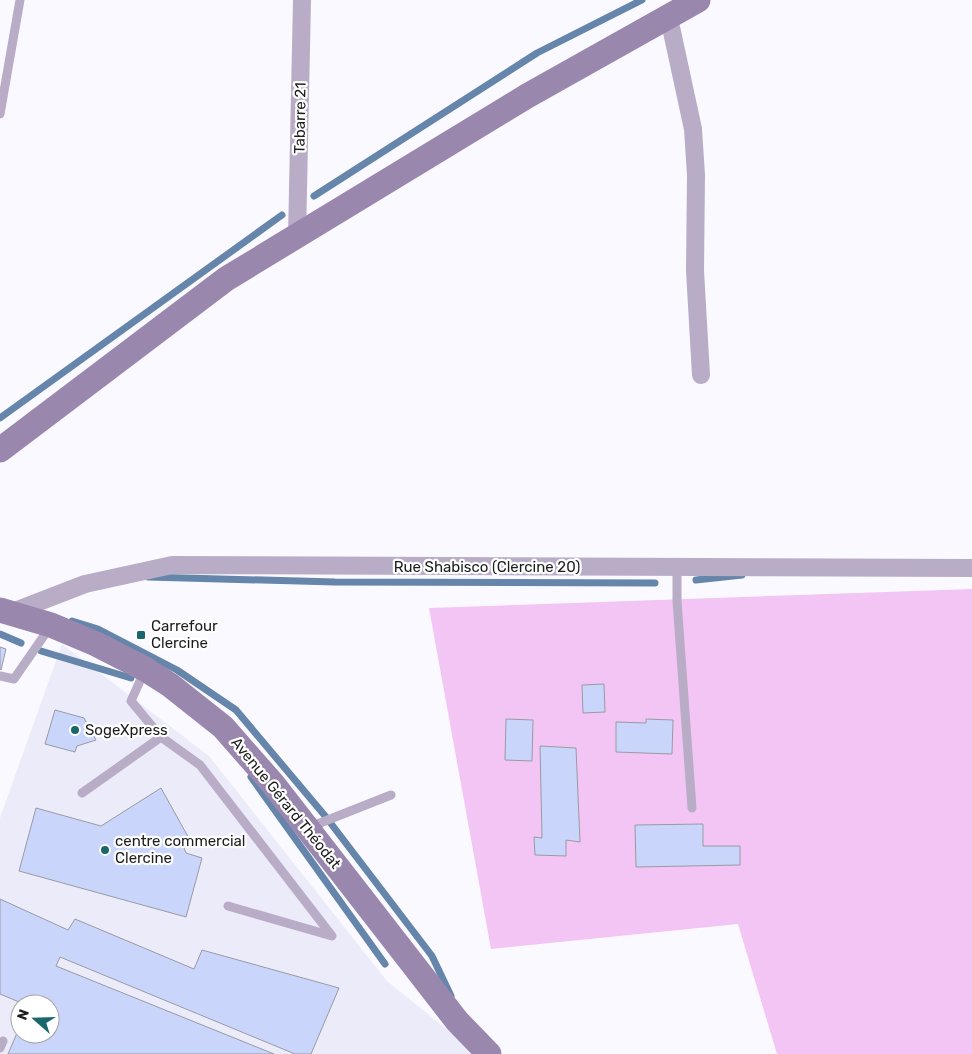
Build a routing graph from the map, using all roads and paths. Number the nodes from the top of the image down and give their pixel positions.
1 (20, 0) edge
2 (302, 0) edge
3 (698, 0) edge
4 (669, 18) junction
5 (0, 114) edge
6 (297, 237) junction
7 (701, 375) dead end
8 (0, 450) edge
9 (677, 566) junction
10 (972, 568) edge
11 (5, 611) edge
12 (50, 625) junction
13 (145, 669) junction
14 (0, 676) edge
15 (160, 737) junction
16 (82, 793) dead end
17 (390, 795) dead end
18 (692, 808) dead end
19 (308, 828) junction
20 (228, 906) dead end
21 (489, 1054) edge

1 - 5 lane
2 - 6 street, Tabarre 21
3 - 4 main road
4 - 6 main road
4 - 7 street
6 - 8 main road
9 - 10 street, Rue Shabisco (Clercine 20)
9 - 11 street, Rue Shabisco (Clercine 20)
9 - 18 lane
11 - 12 main road, Avenue Gérard Théodat
12 - 13 main road, Avenue Gérard Théodat
12 - 14 lane
13 - 15 lane
13 - 19 main road, Avenue Gérard Théodat
15 - 16 lane
15 - 20 lane
17 - 19 lane
19 - 21 main road, Avenue Gérard Théodat

